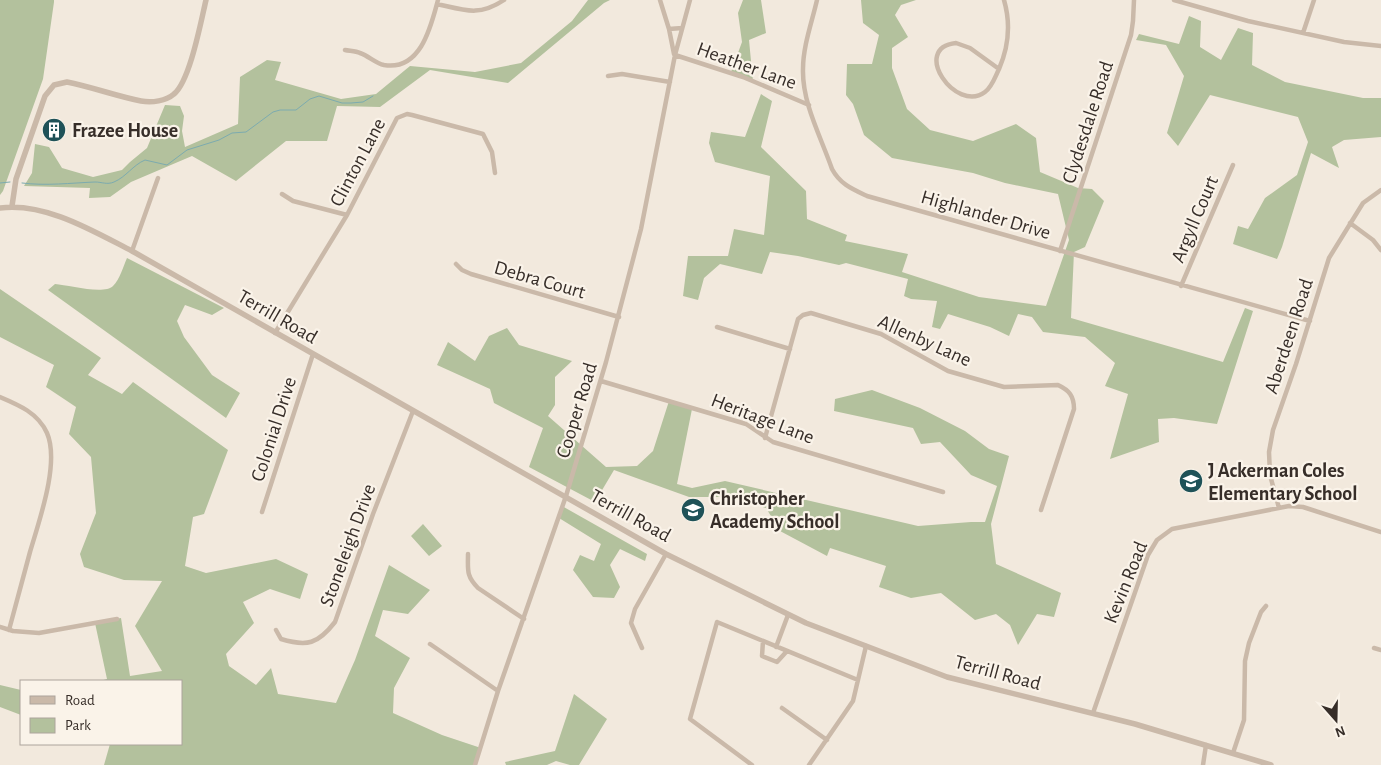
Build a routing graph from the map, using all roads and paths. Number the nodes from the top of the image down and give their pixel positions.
1 (206, 0) edge
2 (504, 0) edge
3 (660, 0) edge
4 (690, 0) edge
5 (817, 0) edge
6 (1004, 0) edge
7 (1134, 0) edge
8 (1174, 0) edge
9 (1314, 0) edge
10 (438, 2) edge
11 (682, 28) junction
12 (669, 30) junction
13 (1304, 33) junction
14 (1381, 46) edge
15 (345, 50) dead end
16 (675, 55) junction
17 (999, 69) junction
18 (608, 76) dead end
19 (670, 82) junction
20 (809, 105) junction
21 (1234, 165) dead end
22 (495, 173) dead end
23 (158, 178) dead end
24 (1381, 190) edge
25 (282, 194) dead end
26 (12, 206) junction
27 (0, 208) edge
28 (347, 215) junction
29 (1350, 223) junction
30 (1381, 250) edge
31 (132, 251) junction
32 (1060, 251) junction
33 (456, 264) dead end
34 (1181, 286) junction
35 (619, 317) junction
36 (1310, 321) junction
37 (717, 327) dead end
38 (275, 333) junction
39 (790, 349) junction
40 (313, 354) junction
41 (601, 381) junction
42 (0, 397) edge
43 (414, 411) junction
44 (765, 438) junction
45 (943, 492) dead end
46 (566, 496) junction
47 (1279, 508) junction
48 (1041, 510) dead end
49 (262, 512) dead end
50 (1381, 532) edge
51 (468, 554) dead end
52 (666, 554) junction
53 (1266, 606) dead end
54 (788, 615) junction
55 (117, 619) dead end
56 (524, 619) junction
57 (0, 627) edge
58 (10, 630) junction
59 (276, 630) dead end
60 (763, 641) junction
61 (430, 644) dead end
62 (866, 646) junction
63 (776, 647) junction
64 (642, 648) dead end
65 (1374, 648) dead end
66 (1381, 650) edge
67 (787, 651) junction
68 (858, 680) junction
69 (498, 691) junction
70 (782, 708) dead end
71 (1093, 713) junction
72 (827, 740) junction
73 (1206, 745) junction
74 (1233, 753) junction
75 (475, 765) edge
76 (752, 765) edge
77 (809, 765) edge
78 (1203, 765) edge
79 (1272, 765) edge

1 - 26 street
2 - 10 street
3 - 12 street, Cooper Road
4 - 11 street, Cooper Road
5 - 20 street, Highlander Drive
6 - 17 street
7 - 32 street, Clydesdale Road
8 - 13 street
9 - 13 street
10 - 15 street
11 - 12 street
11 - 16 street, Cooper Road
12 - 16 street, Cooper Road
13 - 14 street
16 - 19 street, Cooper Road
16 - 20 street, Heather Lane
17 - 17 street
18 - 19 street
19 - 35 street, Cooper Road
20 - 32 street, Highlander Drive
21 - 34 street, Argyll Court
22 - 28 street, Clinton Lane
23 - 31 street
24 - 29 street, Aberdeen Road
25 - 28 street
26 - 27 street, Terrill Road
26 - 31 street, Terrill Road
28 - 38 street, Clinton Lane
29 - 30 street
29 - 36 street, Aberdeen Road
31 - 38 street, Terrill Road
32 - 34 street, Highlander Drive
33 - 35 street, Debra Court
34 - 36 street, Highlander Drive
35 - 41 street, Cooper Road
36 - 47 street, Aberdeen Road
37 - 39 street
38 - 40 street, Terrill Road
39 - 44 street, Allenby Lane
39 - 48 street, Allenby Lane
40 - 43 street, Terrill Road
40 - 49 street, Colonial Drive
41 - 44 street, Heritage Lane
41 - 46 street, Cooper Road
42 - 58 street
43 - 46 street, Terrill Road
43 - 59 street, Stoneleigh Drive
44 - 45 street, Heritage Lane
46 - 52 street, Terrill Road
46 - 56 street, Cooper Road
47 - 50 street, Kevin Road
47 - 71 street, Kevin Road
51 - 56 street
52 - 54 street, Terrill Road
52 - 64 street
53 - 74 street
54 - 62 street, Terrill Road
54 - 63 street
55 - 58 street
56 - 69 street, Cooper Road
57 - 58 street
60 - 63 street
60 - 67 street
60 - 76 street
61 - 69 street
62 - 68 street
62 - 71 street, Terrill Road
63 - 67 street
65 - 66 street
67 - 68 street
68 - 72 street
69 - 75 street, Cooper Road
70 - 72 street
71 - 73 street, Terrill Road
72 - 77 street
73 - 74 street, Terrill Road
73 - 78 street
74 - 79 street, Terrill Road

